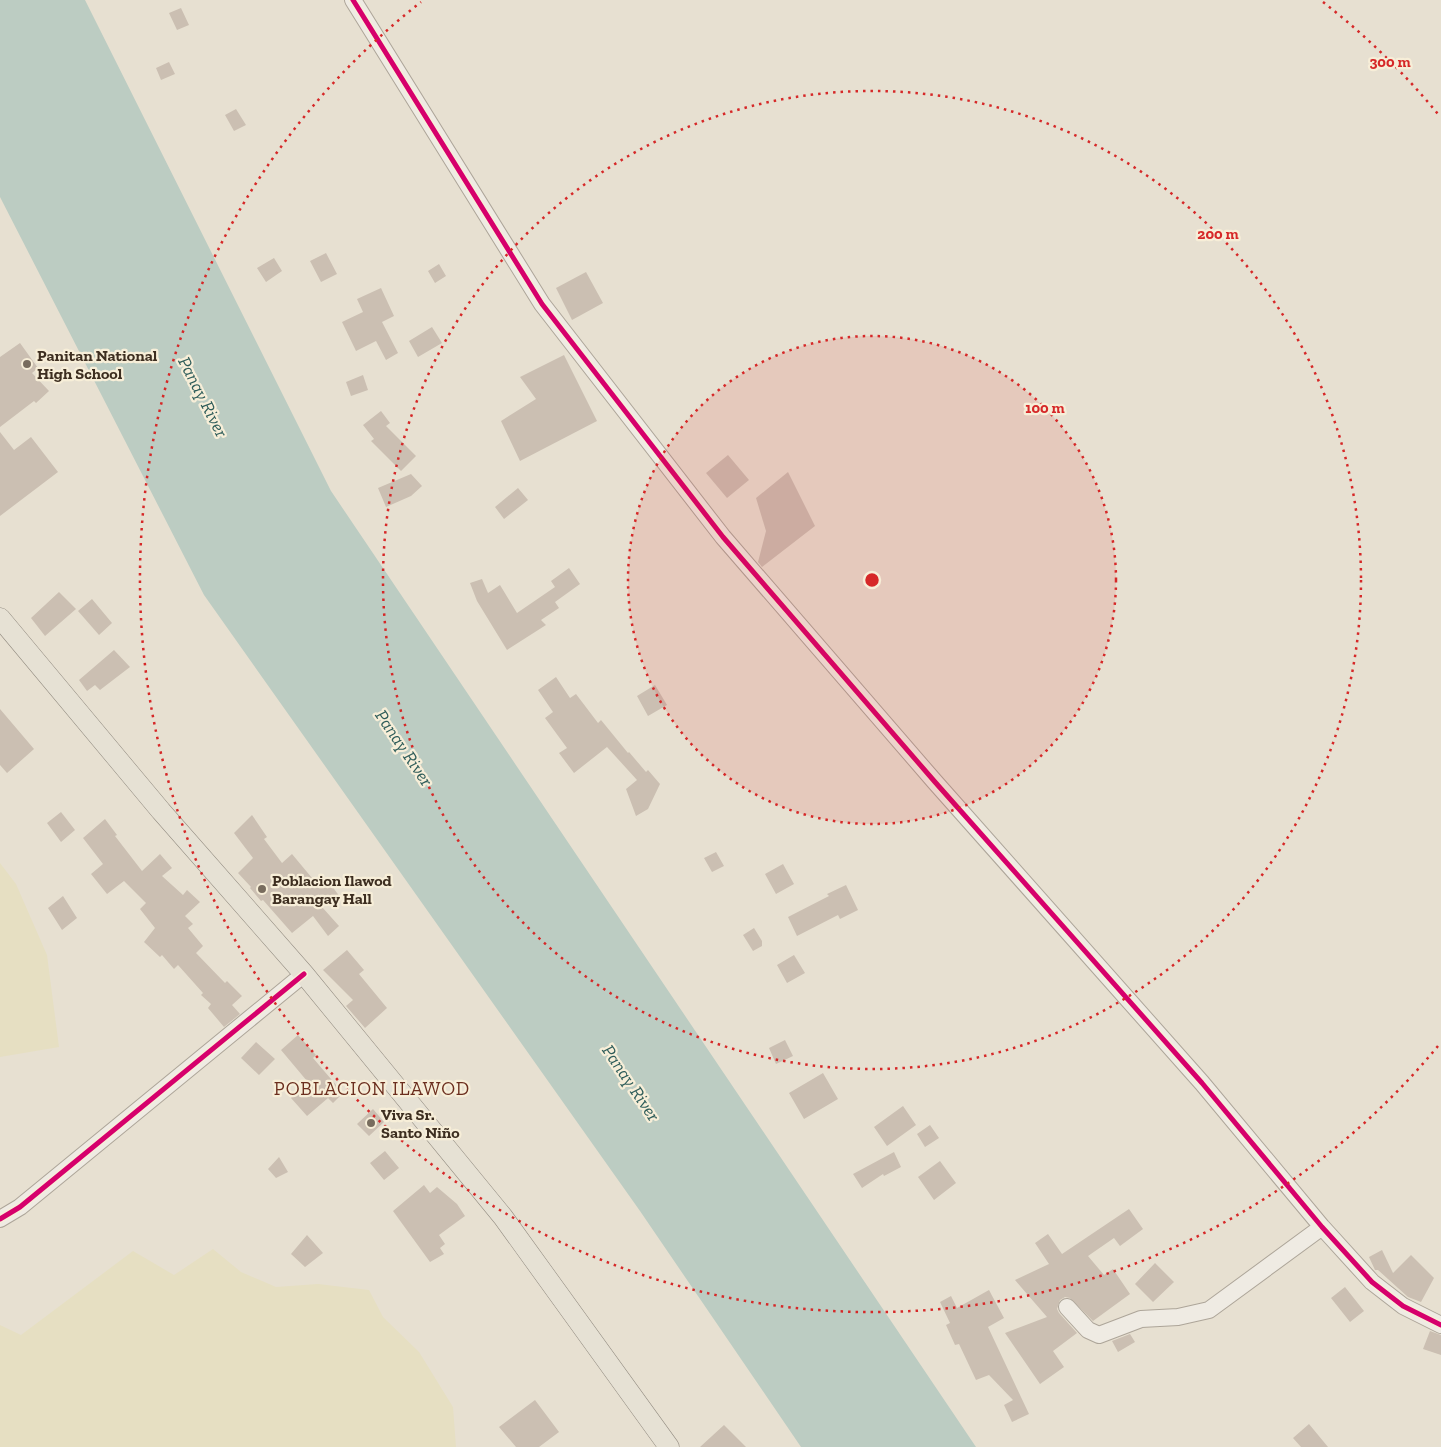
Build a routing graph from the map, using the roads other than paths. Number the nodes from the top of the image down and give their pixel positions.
1 (353, 0) edge
2 (0, 618) edge
3 (304, 974) junction
4 (0, 1219) edge
5 (1322, 1228) junction
6 (1067, 1307) dead end
7 (1441, 1325) edge
8 (669, 1447) edge

1 - 5 street
2 - 3 main road
3 - 4 street
3 - 8 main road
5 - 6 street
5 - 7 street

